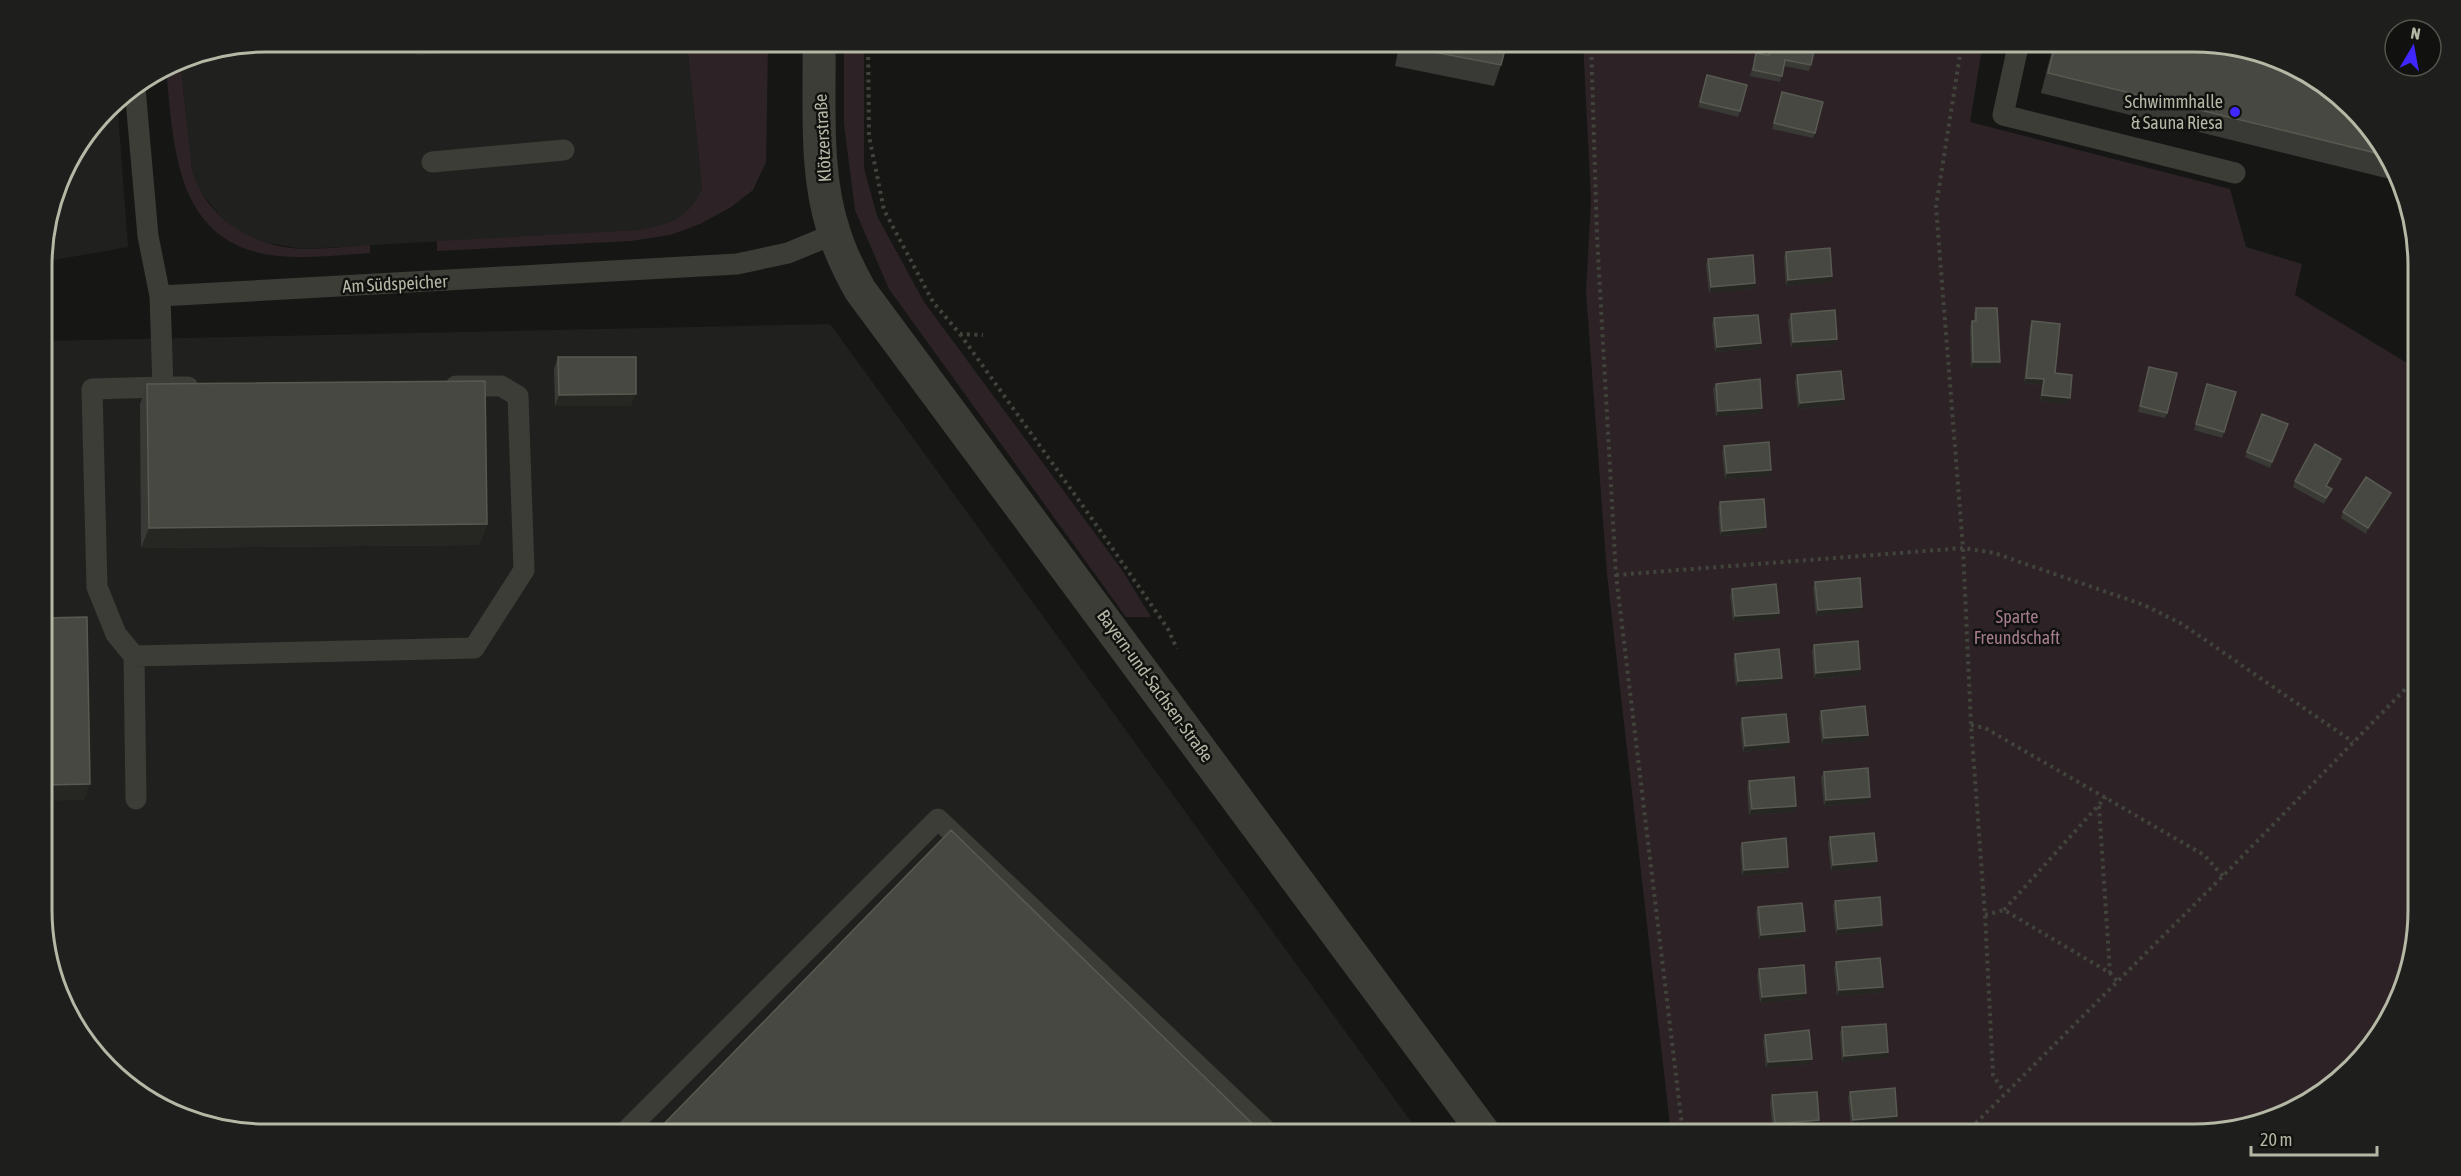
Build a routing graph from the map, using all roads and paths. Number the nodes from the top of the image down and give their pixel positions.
1 (819, 52) edge
2 (868, 52) edge
3 (1591, 52) edge
4 (1960, 52) edge
5 (2017, 52) edge
6 (136, 97) edge
7 (564, 150) dead end
8 (432, 162) dead end
9 (2235, 174) dead end
10 (834, 234) junction
11 (160, 296) junction
12 (960, 334) junction
13 (983, 335) dead end
14 (431, 386) edge
15 (162, 387) junction
16 (209, 387) edge
17 (1963, 548) junction
18 (1616, 575) junction
19 (134, 656) junction
20 (1181, 658) dead end
21 (2408, 686) edge
22 (1971, 725) junction
23 (2353, 742) junction
24 (2106, 796) junction
25 (136, 799) dead end
26 (2099, 806) junction
27 (2223, 876) junction
28 (2004, 910) junction
29 (1985, 915) junction
30 (2110, 973) junction
31 (2117, 981) junction
32 (2004, 1092) junction
33 (633, 1124) edge
34 (1259, 1124) edge
35 (1478, 1124) edge
36 (1682, 1124) edge
37 (1974, 1124) edge

1 - 10 street, Klötzerstraße
2 - 12 path
3 - 18 path
4 - 17 path
5 - 9 lane
6 - 11 lane
7 - 8 lane
10 - 11 lane, Am Südspeicher
10 - 35 street, Bayern-und-Sachsen-Straße
11 - 15 lane
12 - 13 path
12 - 20 path
14 - 19 lane
15 - 16 lane
15 - 19 lane
17 - 18 path
17 - 22 path
17 - 23 path
18 - 36 path
19 - 25 lane
21 - 23 path
22 - 24 path
22 - 29 path
23 - 27 path
24 - 26 path
24 - 27 path
26 - 28 path
26 - 30 path
27 - 31 path
28 - 29 path
28 - 30 path
29 - 32 path
30 - 31 path
31 - 32 path
32 - 37 path
33 - 34 lane

